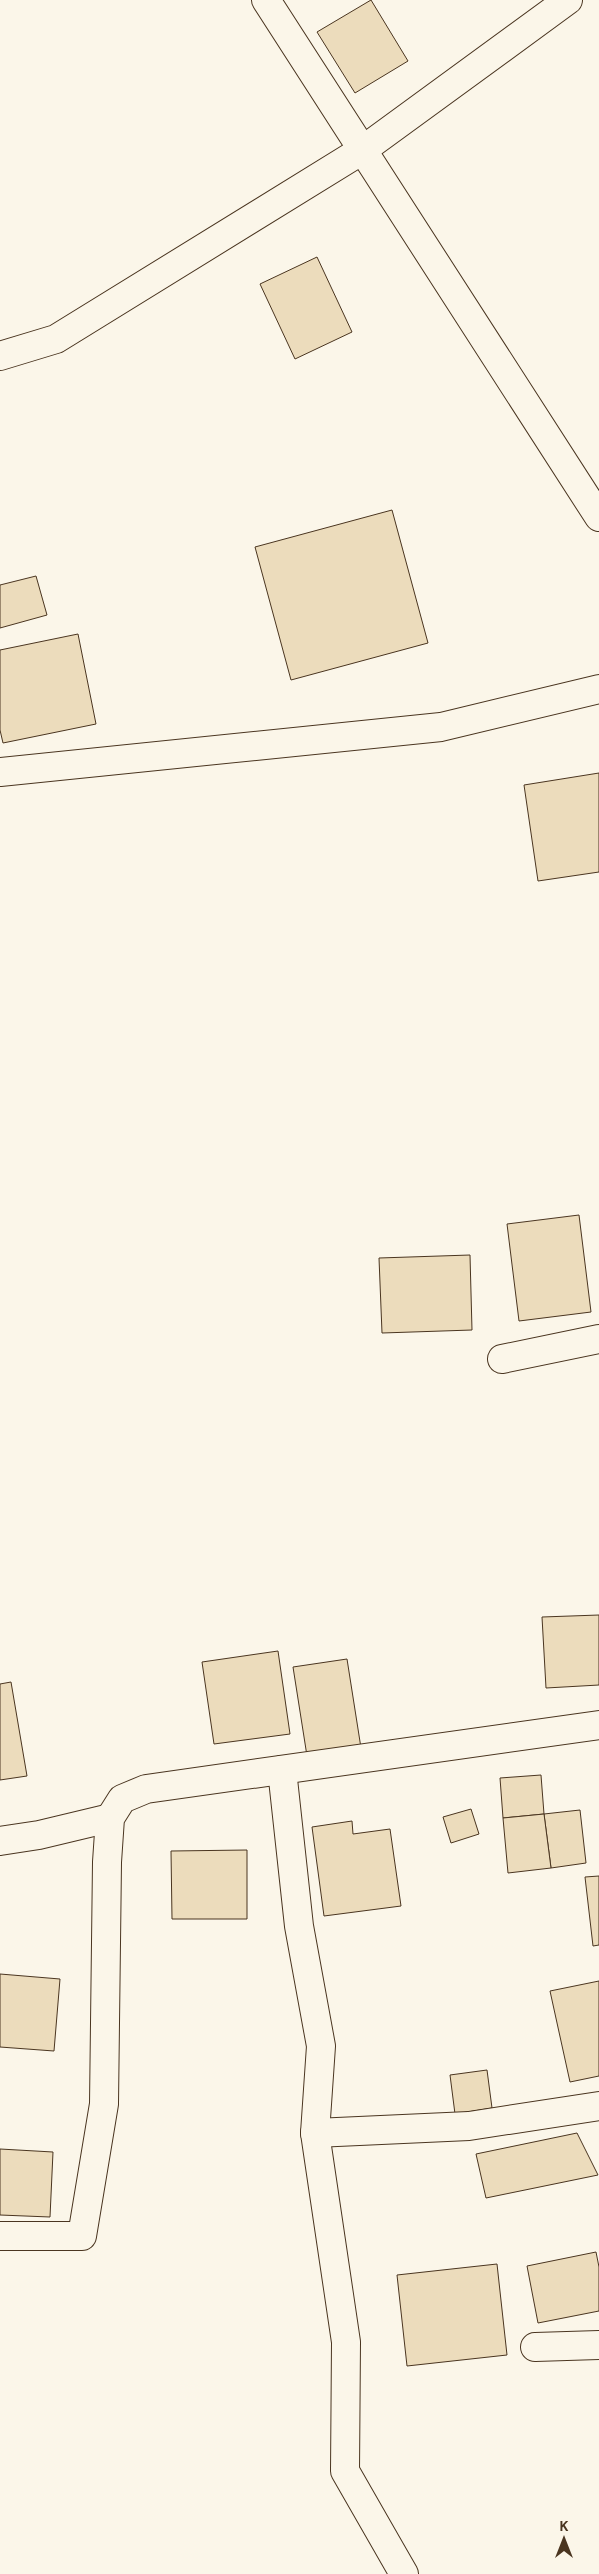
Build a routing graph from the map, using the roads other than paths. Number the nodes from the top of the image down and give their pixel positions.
1 (266, 0) edge
2 (568, 0) edge
3 (364, 149) junction
4 (0, 356) edge
5 (599, 517) edge
6 (599, 690) edge
7 (0, 772) edge
8 (599, 1339) edge
9 (502, 1359) dead end
10 (599, 1725) edge
11 (282, 1770) junction
12 (110, 1818) junction
13 (0, 1841) edge
14 (599, 2106) edge
15 (315, 2133) junction
16 (0, 2236) edge
17 (599, 2345) edge
18 (535, 2347) dead end
19 (404, 2574) edge

1 - 3 street
2 - 3 street
3 - 4 street
3 - 5 street
6 - 7 street
8 - 9 street
10 - 11 street
11 - 12 street
11 - 15 street
12 - 13 street
12 - 16 street
14 - 15 street
15 - 19 street
17 - 18 street

